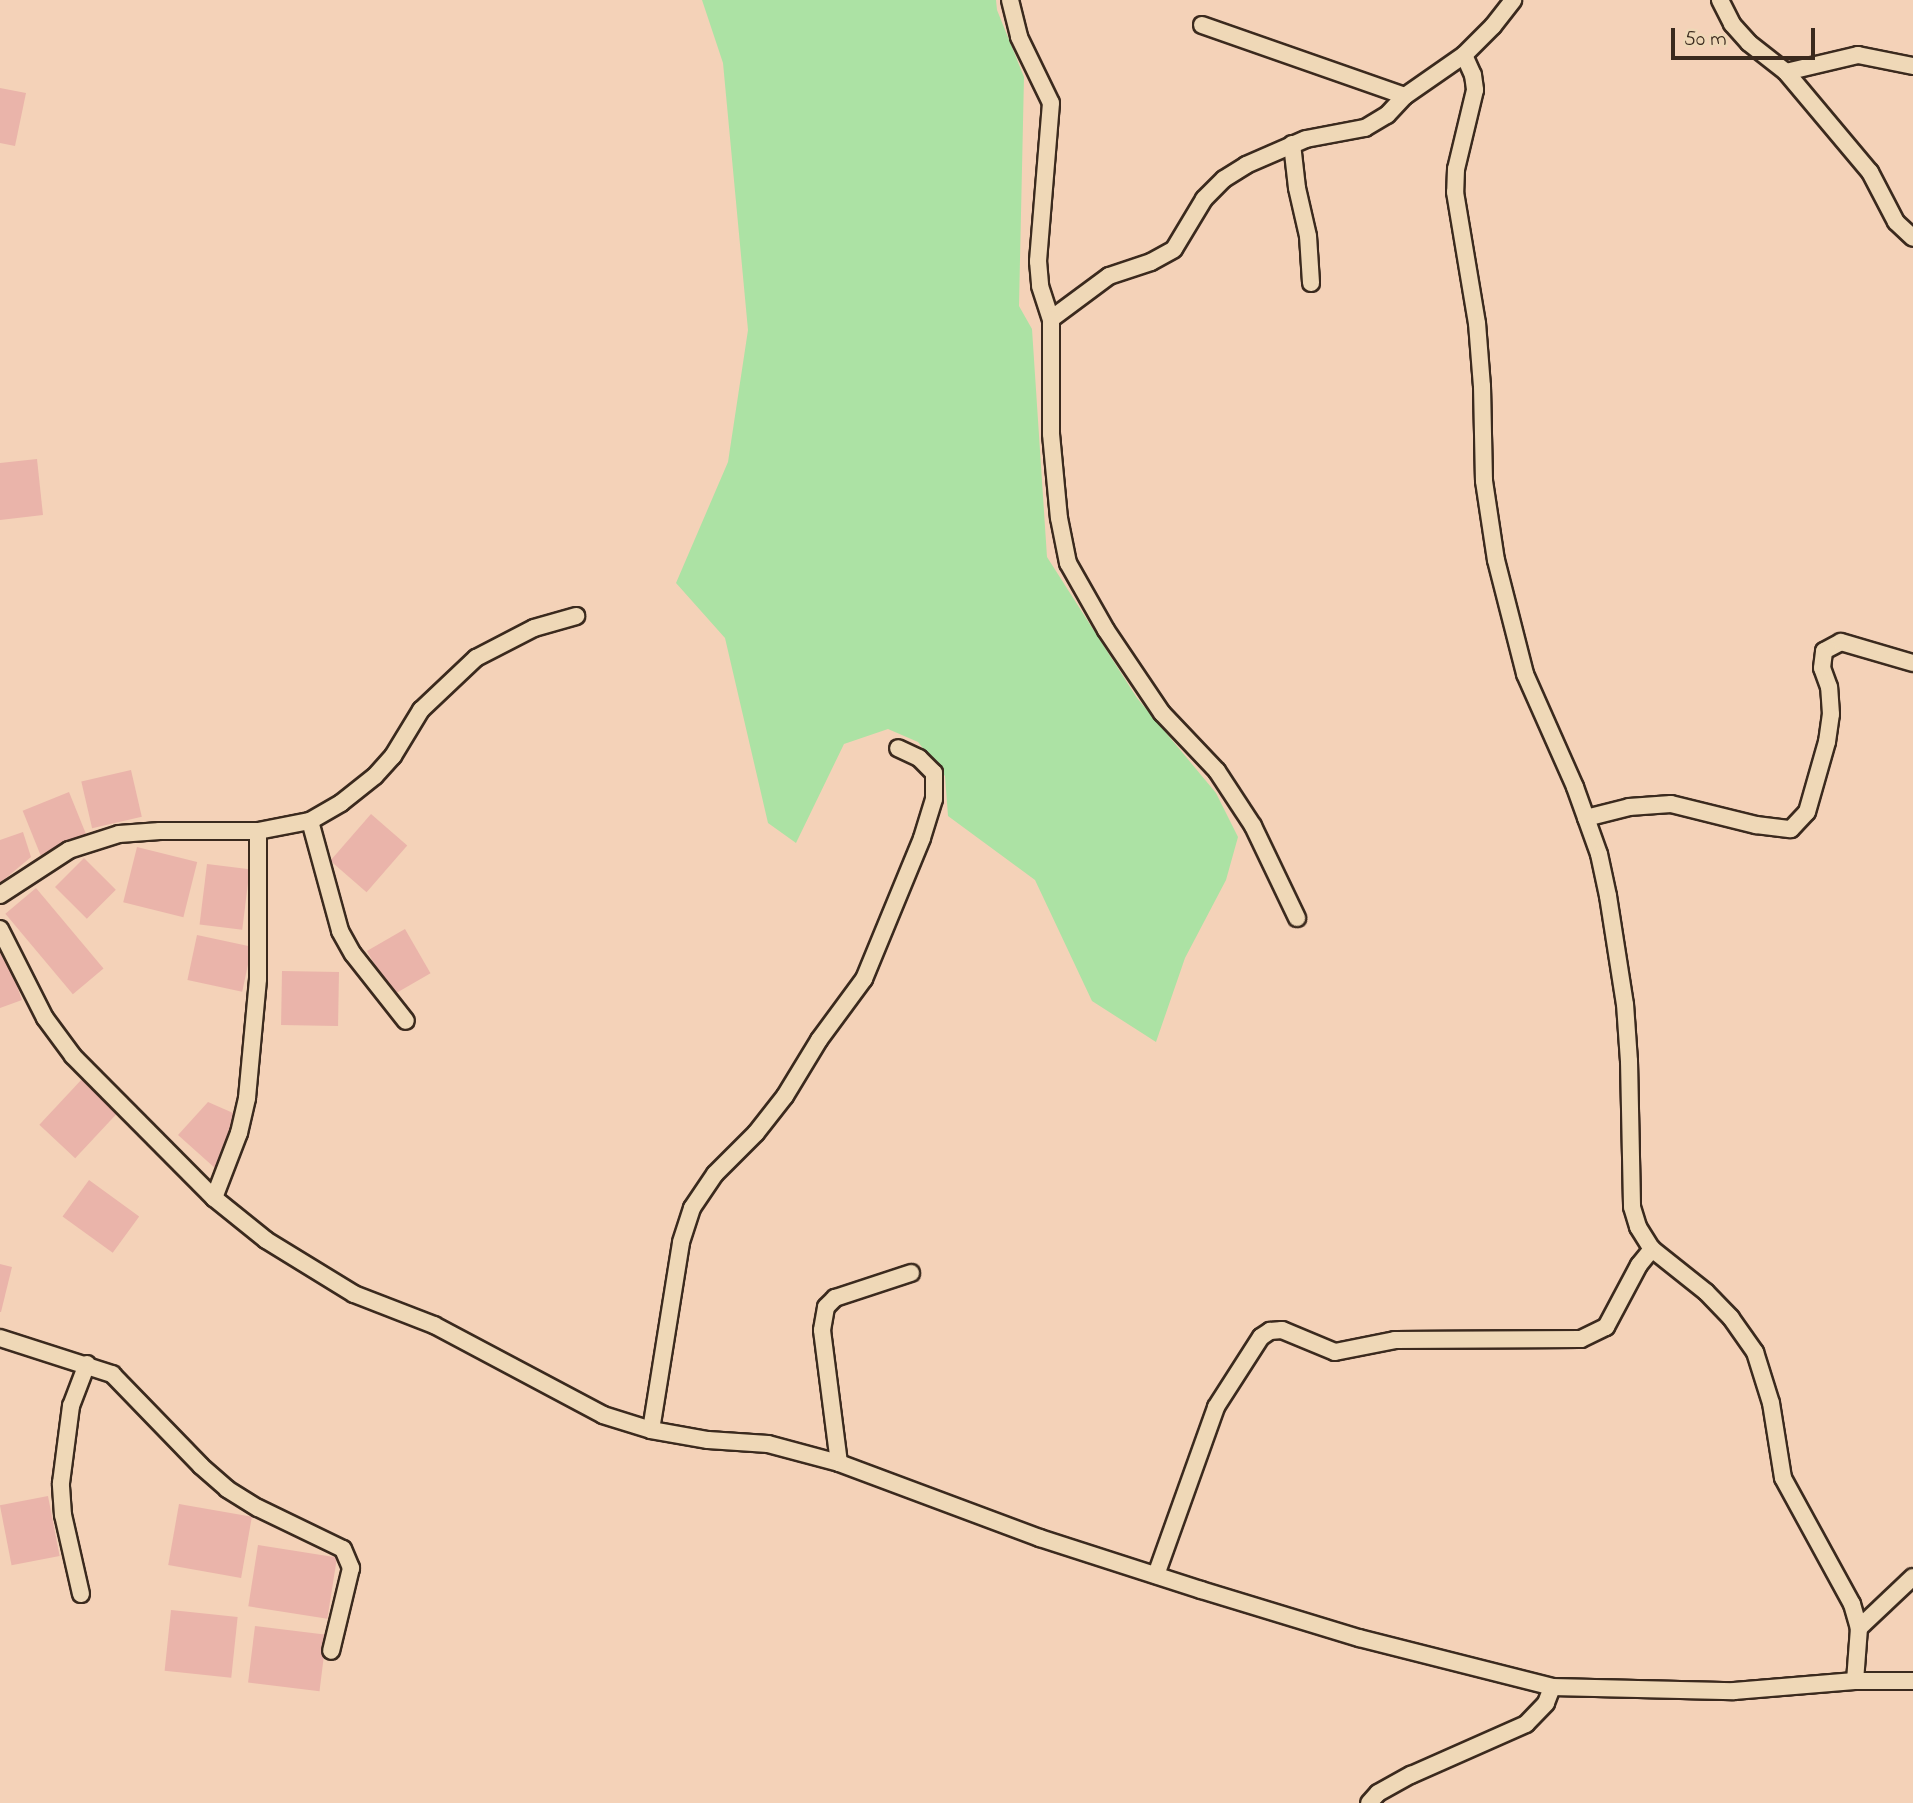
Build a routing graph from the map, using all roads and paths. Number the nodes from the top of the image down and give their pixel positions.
1 (1010, 0) edge
2 (1513, 0) edge
3 (1720, 0) edge
4 (1202, 25) dead end
5 (1464, 55) junction
6 (1913, 66) edge
7 (1786, 72) junction
8 (1405, 96) junction
9 (1292, 144) junction
10 (1913, 237) edge
11 (1311, 283) dead end
12 (1051, 319) junction
13 (576, 617) dead end
14 (1913, 663) edge
15 (898, 748) dead end
16 (1586, 818) junction
17 (310, 821) junction
18 (258, 831) junction
19 (0, 895) edge
20 (1297, 918) dead end
21 (0, 929) edge
22 (406, 1021) dead end
23 (214, 1198) junction
24 (1653, 1249) junction
25 (911, 1273) dead end
26 (0, 1338) edge
27 (87, 1364) junction
28 (651, 1430) junction
29 (839, 1463) junction
30 (1156, 1575) junction
31 (1913, 1577) edge
32 (81, 1594) dead end
33 (1859, 1629) junction
34 (331, 1651) dead end
35 (1855, 1681) junction
36 (1913, 1681) edge
37 (1552, 1687) junction
38 (1369, 1803) edge

1 - 12 street
2 - 5 street
3 - 7 street
4 - 8 street
5 - 8 street
5 - 16 street
6 - 7 street
7 - 10 street
8 - 9 street
9 - 11 street
9 - 12 street
12 - 20 street
13 - 17 street
14 - 16 street
15 - 28 street
16 - 24 street
17 - 18 street
17 - 22 street
18 - 19 street
18 - 23 street
21 - 23 street
23 - 28 street
24 - 30 street
24 - 33 street
25 - 29 street
26 - 27 street
27 - 32 street
27 - 34 street
28 - 29 street
29 - 30 street
30 - 37 street
31 - 33 street
33 - 35 street
35 - 36 street
35 - 37 street
37 - 38 street

